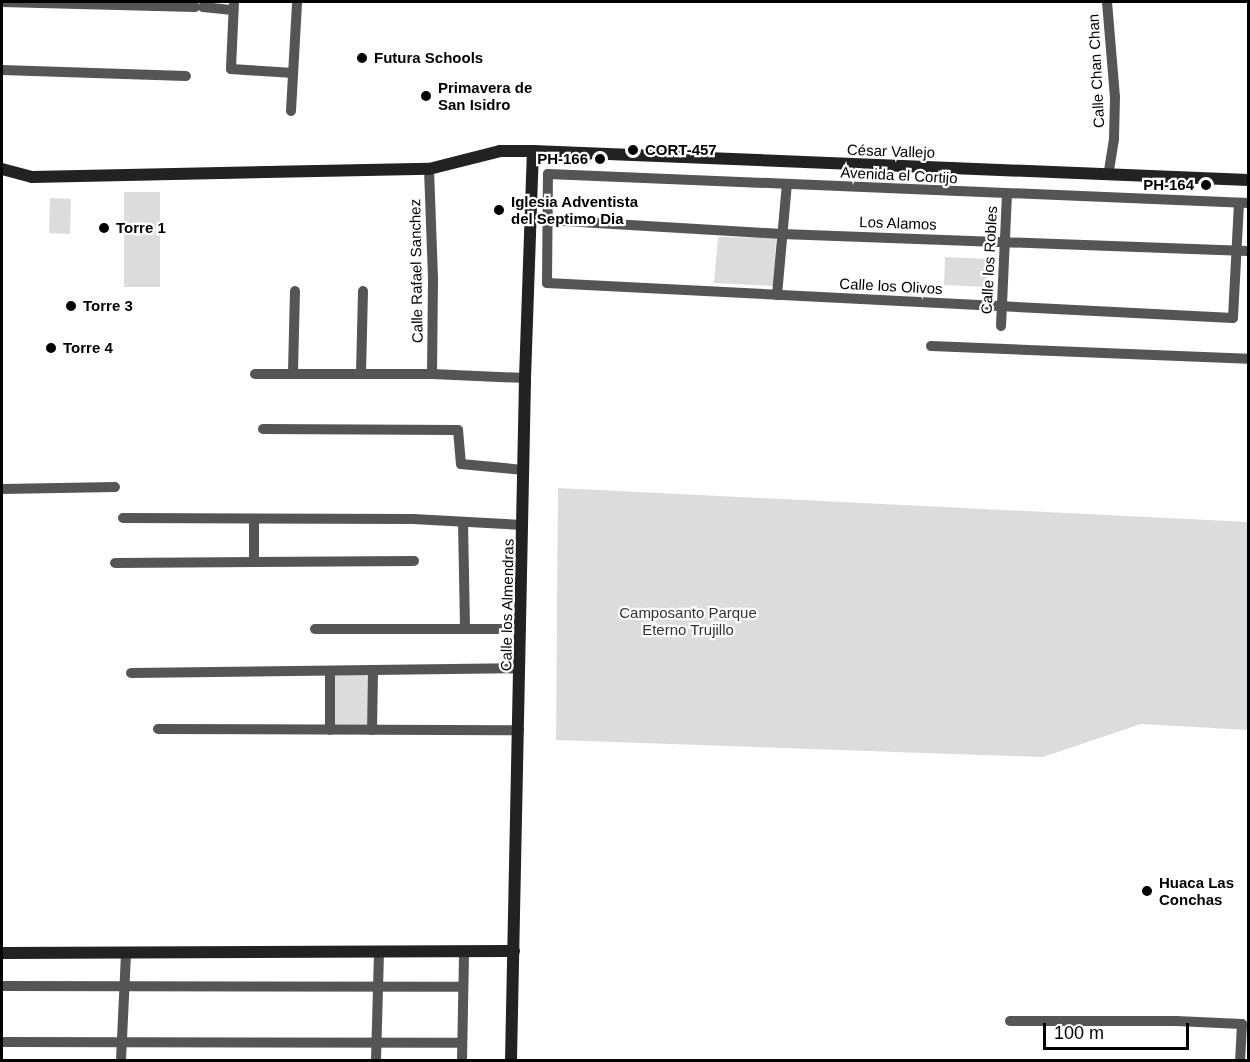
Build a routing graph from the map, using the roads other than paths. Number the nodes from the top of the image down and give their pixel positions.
1 (2, 2) edge
2 (23, 2) edge
3 (297, 2) edge
4 (1107, 2) edge
5 (94, 3) edge
6 (168, 4) edge
7 (233, 6) edge
8 (2, 70) edge
9 (293, 73) junction
10 (186, 76) dead end
11 (291, 111) dead end
12 (533, 151) junction
13 (2, 169) edge
14 (429, 169) junction
15 (1108, 175) junction
16 (1248, 180) edge
17 (787, 184) junction
18 (1007, 195) junction
19 (1244, 203) edge
20 (546, 220) junction
21 (782, 234) junction
22 (1006, 242) junction
23 (1243, 251) edge
24 (295, 291) dead end
25 (363, 291) dead end
26 (777, 295) junction
27 (1002, 307) junction
28 (1001, 327) dead end
29 (931, 346) dead end
30 (1248, 359) edge
31 (293, 372) junction
32 (361, 373) junction
33 (255, 374) dead end
34 (432, 374) junction
35 (525, 378) junction
36 (263, 429) dead end
37 (524, 470) junction
38 (115, 487) dead end
39 (2, 489) edge
40 (123, 518) dead end
41 (254, 519) junction
42 (463, 522) junction
43 (524, 525) junction
44 (414, 561) dead end
45 (254, 562) junction
46 (115, 563) dead end
47 (465, 627) junction
48 (315, 629) dead end
49 (521, 629) junction
50 (520, 668) junction
51 (373, 670) junction
52 (330, 671) junction
53 (131, 673) dead end
54 (158, 729) dead end
55 (330, 730) junction
56 (372, 730) junction
57 (519, 730) junction
58 (464, 951) junction
59 (514, 951) junction
60 (379, 952) junction
61 (2, 953) edge
62 (126, 953) junction
63 (2, 986) edge
64 (124, 987) junction
65 (378, 987) junction
66 (463, 987) junction
67 (1010, 1021) dead end
68 (2, 1042) edge
69 (122, 1042) junction
70 (377, 1042) junction
71 (462, 1043) junction
72 (1243, 1055) edge
73 (121, 1060) edge
74 (376, 1060) edge
75 (462, 1060) edge
76 (511, 1060) edge

1 - 2 street
2 - 5 street
3 - 9 street
4 - 15 street, Calle Chan Chan
5 - 6 street
6 - 7 street
7 - 9 street
8 - 10 street
9 - 11 street
12 - 14 street, César Vallejo
12 - 15 street, César Vallejo
12 - 35 street, Calle los Almendras
13 - 14 street, César Vallejo
14 - 34 street, Calle Rafael Sanchez
15 - 16 street, César Vallejo
17 - 18 street, Avenida el Cortijo
17 - 20 street, Avenida el Cortijo
17 - 21 street
18 - 19 street, Avenida el Cortijo
18 - 22 street, Calle los Robles
19 - 23 street
20 - 21 street, Los Alamos
20 - 26 street, Calle los Olivos
21 - 22 street, Los Alamos
21 - 26 street
22 - 23 street, Los Alamos
22 - 27 street, Calle los Robles
23 - 27 street, Calle los Olivos
24 - 31 street
25 - 32 street
26 - 27 street, Calle los Olivos
27 - 28 street, Calle los Robles
29 - 30 street
31 - 32 street
31 - 33 street
32 - 34 street
34 - 35 street
35 - 37 street, Calle los Almendras
36 - 37 street
37 - 43 street, Calle los Almendras
38 - 39 street
40 - 41 street
41 - 42 street
41 - 45 street
42 - 43 street
42 - 47 street
43 - 49 street, Calle los Almendras
44 - 45 street
45 - 46 street
47 - 48 street
47 - 49 street
49 - 50 street, Calle los Almendras
50 - 51 street
50 - 57 street, Calle los Almendras
51 - 52 street
51 - 56 street
52 - 53 street
52 - 55 street
54 - 55 street
55 - 56 street
56 - 57 street
57 - 59 street, Calle los Almendras
58 - 59 street
58 - 60 street
58 - 66 street
59 - 76 street, Calle los Almendras
60 - 62 street
60 - 65 street
61 - 62 street
62 - 64 street
63 - 64 street
64 - 65 street
64 - 69 street
65 - 66 street
65 - 70 street
66 - 71 street
67 - 72 street
68 - 69 street
69 - 70 street
69 - 73 street
70 - 71 street
70 - 74 street
71 - 75 street

